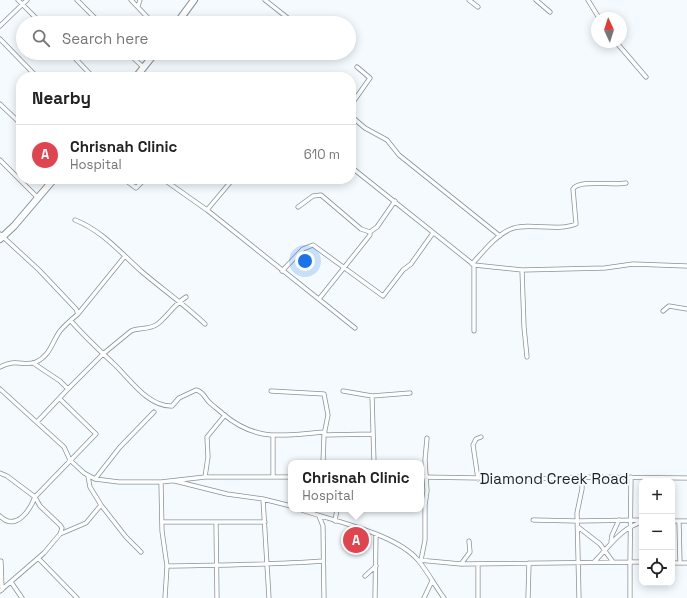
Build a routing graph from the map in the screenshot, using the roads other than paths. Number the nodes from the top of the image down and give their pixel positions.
1 (18, 0) edge
2 (27, 0) edge
3 (77, 0) edge
4 (132, 0) edge
5 (140, 0) edge
6 (194, 0) edge
7 (265, 0) edge
8 (469, 0) edge
9 (536, 0) edge
10 (588, 0) edge
11 (22, 4) junction
12 (138, 6) junction
13 (478, 7) dead end
14 (550, 12) dead end
15 (595, 12) edge
16 (34, 16) edge
17 (93, 16) edge
18 (147, 16) edge
19 (182, 16) edge
20 (285, 16) edge
21 (0, 26) edge
22 (0, 39) edge
23 (621, 48) edge
24 (16, 55) edge
25 (20, 60) edge
26 (77, 60) edge
27 (135, 60) edge
28 (150, 60) edge
29 (357, 67) dead end
30 (144, 68) junction
31 (32, 72) edge
32 (88, 72) edge
33 (140, 72) edge
34 (646, 77) dead end
35 (356, 98) edge
36 (0, 104) edge
37 (16, 119) edge
38 (356, 120) edge
39 (0, 160) edge
40 (356, 171) edge
41 (16, 176) edge
42 (626, 183) dead end
43 (24, 184) edge
44 (50, 184) edge
45 (131, 184) edge
46 (140, 184) edge
47 (170, 184) edge
48 (229, 184) edge
49 (38, 198) junction
50 (395, 201) junction
51 (298, 207) dead end
52 (207, 210) junction
53 (75, 220) dead end
54 (370, 232) junction
55 (433, 233) junction
56 (500, 236) junction
57 (0, 237) edge
58 (125, 256) junction
59 (473, 264) junction
60 (687, 266) edge
61 (345, 268) junction
62 (522, 270) junction
63 (282, 271) junction
64 (186, 297) dead end
65 (319, 299) junction
66 (178, 302) junction
67 (687, 308) edge
68 (662, 311) dead end
69 (78, 314) junction
70 (71, 321) junction
71 (205, 324) dead end
72 (355, 328) dead end
73 (474, 331) dead end
74 (103, 354) junction
75 (527, 357) dead end
76 (33, 363) junction
77 (0, 367) edge
78 (0, 389) edge
79 (68, 389) junction
80 (343, 391) dead end
81 (271, 392) dead end
82 (410, 393) dead end
83 (372, 396) junction
84 (60, 399) junction
85 (154, 412) dead end
86 (225, 415) junction
87 (37, 422) junction
88 (325, 433) junction
89 (374, 434) junction
90 (274, 436) junction
91 (481, 437) dead end
92 (427, 438) dead end
93 (70, 460) junction
94 (324, 460) edge
95 (374, 460) edge
96 (424, 467) edge
97 (0, 473) edge
98 (88, 476) junction
99 (205, 477) junction
100 (273, 477) junction
101 (288, 477) edge
102 (424, 477) edge
103 (582, 477) junction
104 (631, 477) junction
105 (687, 478) edge
106 (95, 479) junction
107 (478, 479) junction
108 (424, 480) edge
109 (174, 481) junction
110 (162, 482) junction
111 (35, 497) junction
112 (263, 499) junction
113 (101, 505) junction
114 (288, 505) edge
115 (307, 512) edge
116 (336, 512) edge
117 (0, 516) edge
118 (318, 516) junction
119 (533, 520) dead end
120 (619, 520) junction
121 (630, 520) junction
122 (335, 521) junction
123 (577, 521) junction
124 (639, 521) edge
125 (675, 521) edge
126 (687, 521) edge
127 (162, 522) junction
128 (216, 522) junction
129 (265, 522) junction
130 (639, 522) edge
131 (679, 522) junction
132 (577, 526) junction
133 (629, 527) junction
134 (60, 534) junction
135 (376, 534) junction
136 (469, 541) dead end
137 (611, 543) junction
138 (605, 550) junction
139 (141, 552) dead end
140 (38, 558) junction
141 (419, 560) junction
142 (1, 561) dead end
143 (323, 561) junction
144 (595, 561) junction
145 (577, 562) junction
146 (613, 562) junction
147 (630, 562) junction
148 (639, 562) edge
149 (529, 563) junction
150 (675, 563) edge
151 (680, 563) junction
152 (687, 563) edge
153 (216, 564) junction
154 (461, 564) junction
155 (478, 564) junction
156 (267, 565) junction
157 (167, 566) junction
158 (376, 566) junction
159 (365, 576) dead end
160 (432, 581) junction
161 (11, 582) junction
162 (1, 590) edge
163 (22, 598) edge
164 (77, 598) edge
165 (165, 598) edge
166 (217, 598) edge
167 (268, 598) edge
168 (324, 598) edge
169 (375, 598) edge
170 (424, 598) edge
171 (444, 598) edge
172 (478, 598) edge
173 (528, 598) edge
174 (579, 598) edge
175 (630, 598) edge

1 - 11 street
2 - 11 street
3 - 17 street
4 - 12 street
5 - 12 street
6 - 19 highway
7 - 20 street
8 - 13 street
9 - 14 street
10 - 15 street
11 - 16 street
11 - 21 street
12 - 18 street
22 - 24 street
23 - 34 street
25 - 31 street
26 - 32 street
27 - 30 street
28 - 30 highway
29 - 35 street
30 - 33 highway
36 - 37 street
38 - 56 street
39 - 41 street
40 - 50 street
42 - 56 street
43 - 49 street
44 - 49 highway
45 - 46 street
47 - 52 street
48 - 52 street
49 - 57 highway
50 - 54 street
50 - 55 street
51 - 54 street
52 - 63 street
53 - 58 street
54 - 61 street
55 - 59 street
55 - 61 street
56 - 59 street
57 - 69 street
58 - 66 street
58 - 69 street
59 - 62 street
59 - 73 street
60 - 62 street
61 - 63 street
61 - 65 street
62 - 75 street
63 - 65 street
64 - 66 street
65 - 72 street
66 - 71 street
66 - 74 street
67 - 68 street
69 - 70 street
70 - 74 street
70 - 76 street
74 - 79 street
74 - 86 street
76 - 77 street
76 - 79 street
78 - 87 street
79 - 84 street
80 - 83 street
81 - 88 street
82 - 83 street
83 - 89 street
84 - 87 street
84 - 93 street
85 - 106 street
86 - 90 street
86 - 99 street
87 - 93 street
88 - 89 street
88 - 90 street
88 - 94 street
89 - 95 street
90 - 100 street
91 - 107 street
92 - 96 street
93 - 98 street
93 - 111 street
97 - 111 street
98 - 106 street
98 - 113 street
99 - 100 street
99 - 109 street
100 - 101 street
102 - 107 street, Diamond Creek Road
103 - 104 street, Diamond Creek Road
103 - 107 street, Diamond Creek Road
103 - 123 street
104 - 105 street, Diamond Creek Road
104 - 121 street
106 - 110 street
108 - 141 street
109 - 110 street
109 - 112 street
110 - 127 street
111 - 117 street
111 - 134 street
112 - 114 street
112 - 129 street
113 - 134 street
113 - 139 street
115 - 118 street
116 - 122 street
118 - 122 street
118 - 143 street
119 - 123 street
120 - 121 street
120 - 123 street
120 - 137 street
121 - 124 street
121 - 133 street
122 - 135 street
123 - 132 street
125 - 131 street
126 - 131 street
127 - 128 street
127 - 157 street
128 - 129 street
128 - 153 street
129 - 156 street
130 - 133 street
131 - 151 street
132 - 138 street
132 - 145 street
133 - 137 street
133 - 147 street
134 - 140 street
135 - 141 street
135 - 158 street
136 - 154 street
137 - 138 street
138 - 144 street
138 - 146 street
140 - 161 street
140 - 164 street
141 - 154 street
141 - 160 street
142 - 162 street
143 - 156 street
143 - 168 street
144 - 145 street
144 - 146 street
145 - 149 street
145 - 174 street
146 - 147 street
147 - 148 street
147 - 175 street
149 - 155 street
149 - 173 street
150 - 151 street
151 - 152 street
153 - 156 street
153 - 157 street
153 - 166 street
154 - 155 street
155 - 172 street
156 - 167 street
157 - 165 street
158 - 159 street
158 - 169 street
160 - 170 street
160 - 171 street
161 - 162 street
161 - 163 street

